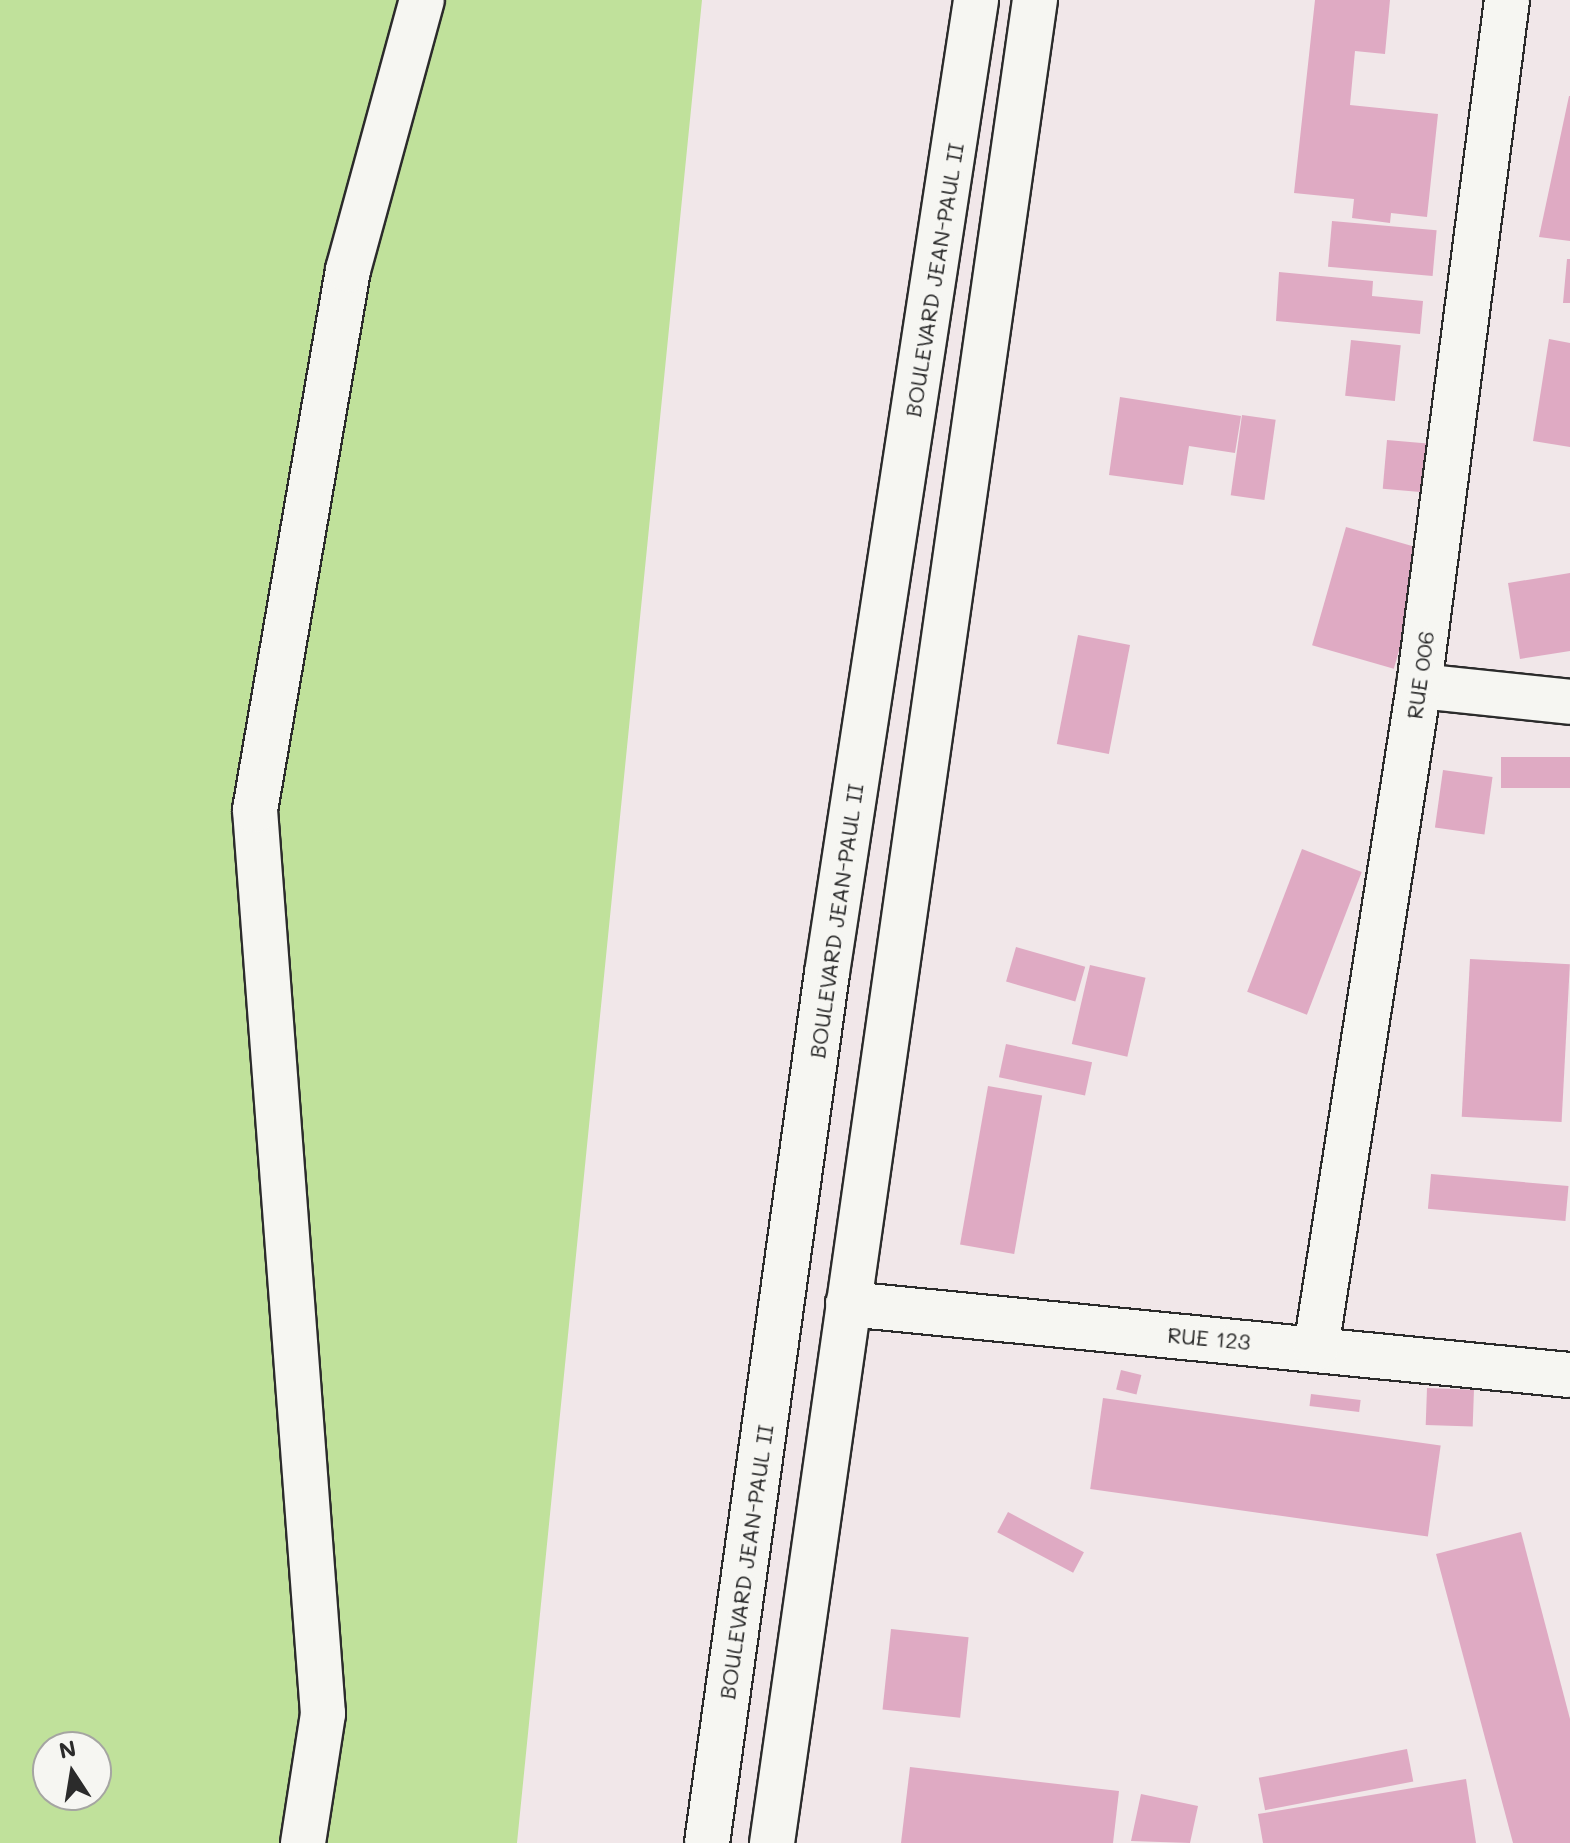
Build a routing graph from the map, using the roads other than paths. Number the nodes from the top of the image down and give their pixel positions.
1 (422, 0) edge
2 (976, 0) edge
3 (1035, 0) edge
4 (1507, 0) edge
5 (1419, 686) junction
6 (1570, 702) edge
7 (848, 1304) junction
8 (1316, 1348) junction
9 (1570, 1375) edge
10 (303, 1843) edge
11 (707, 1843) edge
12 (772, 1843) edge

1 - 10 main road
2 - 11 main road, BOULEVARD JEAN-PAUL II
3 - 7 main road
4 - 5 main road, RUE 006
5 - 6 main road
5 - 8 main road, RUE 006
7 - 8 main road, RUE 123
7 - 12 main road
8 - 9 main road, RUE 123

